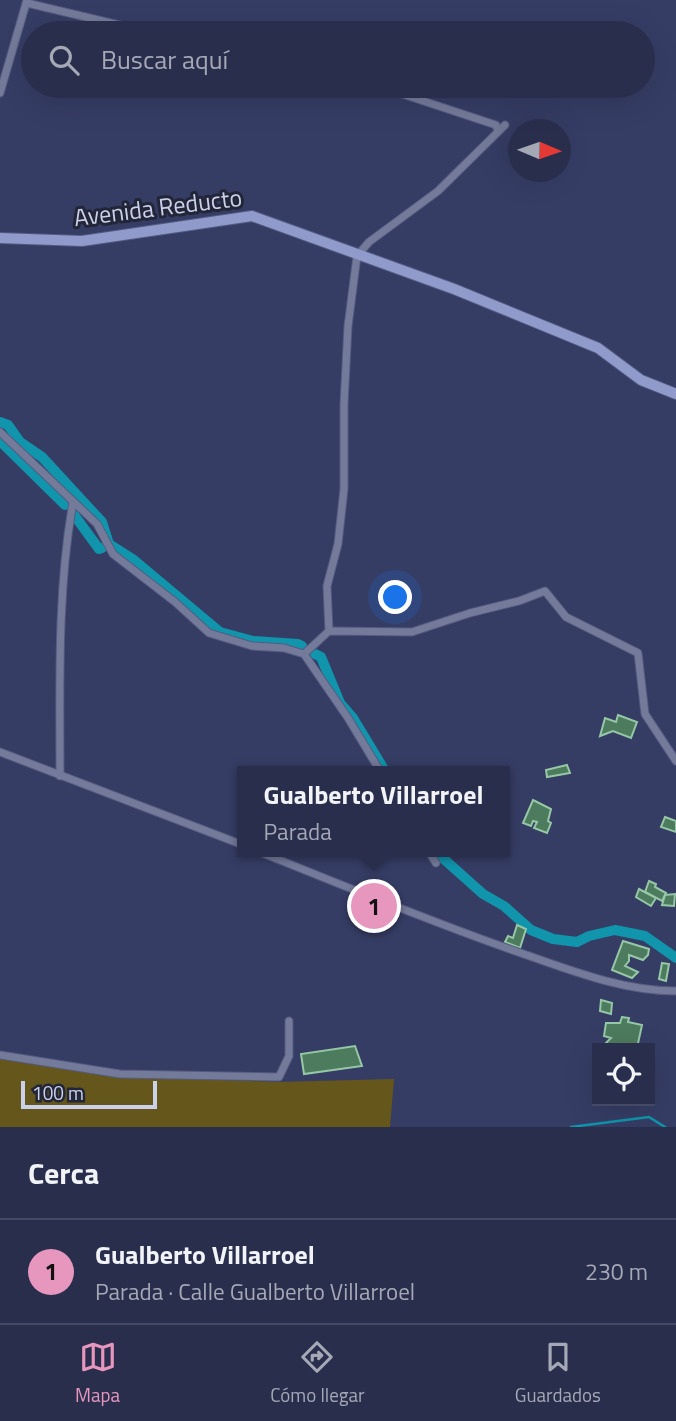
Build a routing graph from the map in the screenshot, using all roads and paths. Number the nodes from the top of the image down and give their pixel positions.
1 (27, 1) edge
2 (21, 21) edge
3 (21, 21) edge
4 (106, 21) edge
5 (0, 93) edge
6 (414, 98) edge
7 (505, 125) dead end
8 (498, 131) junction
9 (0, 238) edge
10 (356, 256) junction
11 (676, 394) edge
12 (0, 432) edge
13 (73, 502) junction
14 (329, 631) junction
15 (304, 654) junction
16 (0, 752) edge
17 (676, 761) edge
18 (377, 766) edge
19 (60, 776) junction
20 (237, 843) edge
21 (272, 857) edge
22 (432, 857) edge
23 (436, 863) dead end
24 (676, 991) edge
25 (289, 1021) dead end
26 (0, 1055) edge

1 - 3 street
1 - 4 street
2 - 5 street
6 - 8 street
7 - 8 street
8 - 10 street
9 - 10 main road, Avenida Reducto
10 - 11 main road, Avenida Reducto
10 - 14 street
12 - 13 street
13 - 15 street
13 - 19 street
14 - 15 street
14 - 17 street
15 - 18 street
16 - 19 street
19 - 20 street
21 - 24 street
22 - 23 street
25 - 26 street

